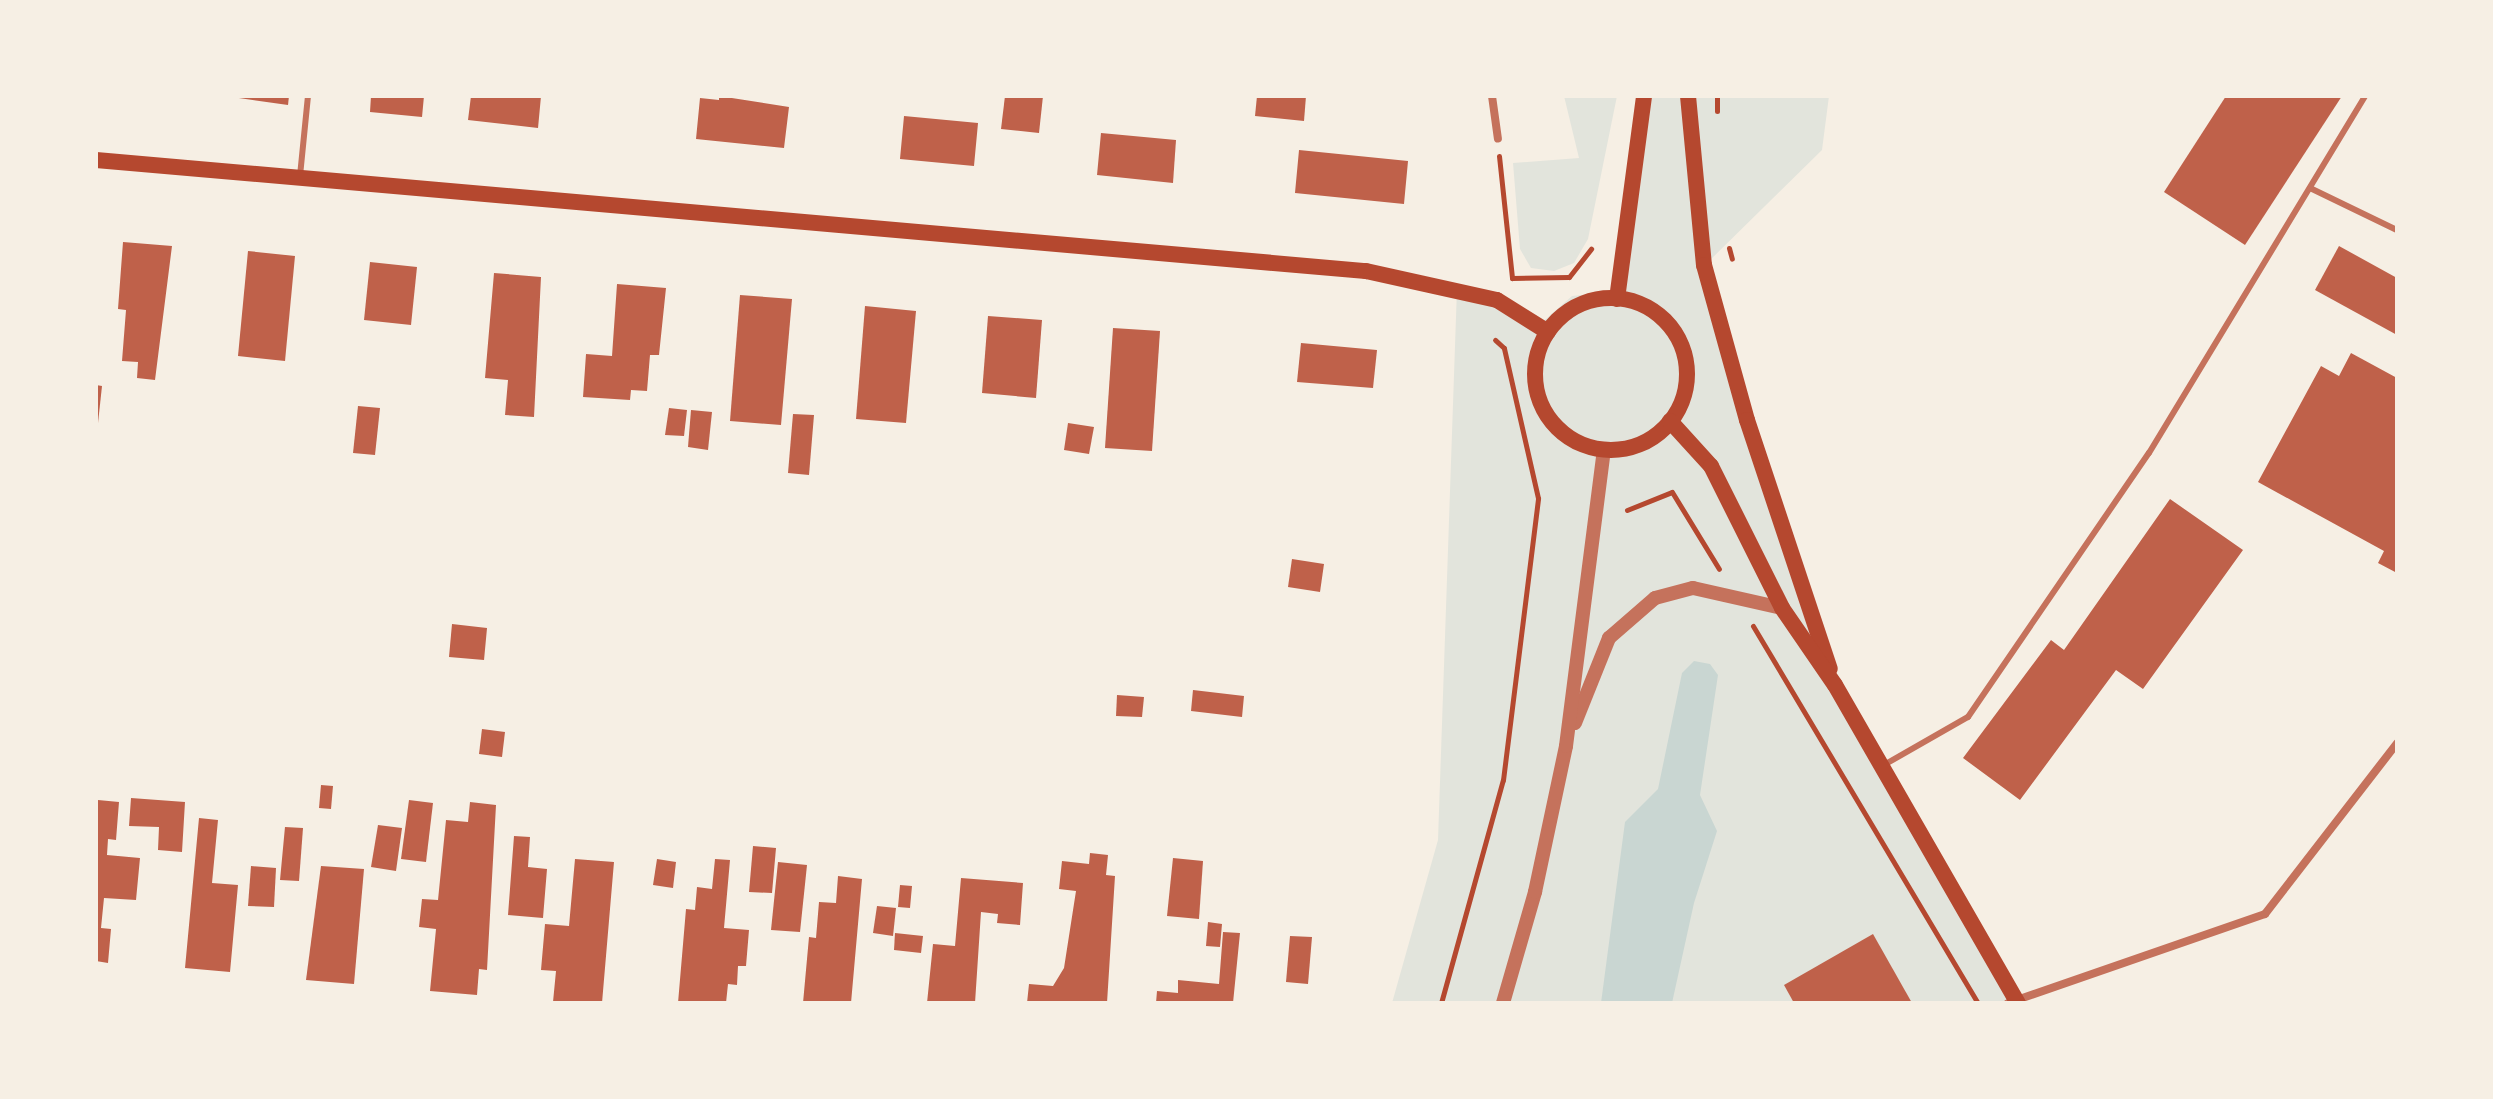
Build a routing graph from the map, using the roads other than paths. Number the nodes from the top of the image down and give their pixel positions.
1 (308, 96) edge
2 (1492, 96) edge
3 (1644, 96) edge
4 (1688, 96) edge
5 (2365, 96) edge
6 (1498, 139) road end
7 (96, 160) edge
8 (300, 179) junction
9 (2310, 188) junction
10 (2397, 230) edge
11 (1617, 299) junction
12 (1548, 332) junction
13 (1670, 421) junction
14 (1604, 449) junction
15 (1782, 608) junction
16 (1835, 685) junction
17 (2397, 743) edge
18 (1566, 746) junction
19 (1881, 767) junction
20 (2014, 1002) edge
21 (1503, 1003) edge

1 - 8 lane
2 - 6 street
3 - 11 main road
4 - 16 main road
5 - 9 lane
7 - 8 main road
8 - 12 main road
9 - 10 lane
9 - 19 lane
11 - 12 main road
11 - 13 main road
12 - 14 main road
13 - 14 main road
13 - 15 main road
14 - 18 street
15 - 16 main road
15 - 18 street
16 - 19 main road
17 - 20 street
18 - 21 street
19 - 20 main road

